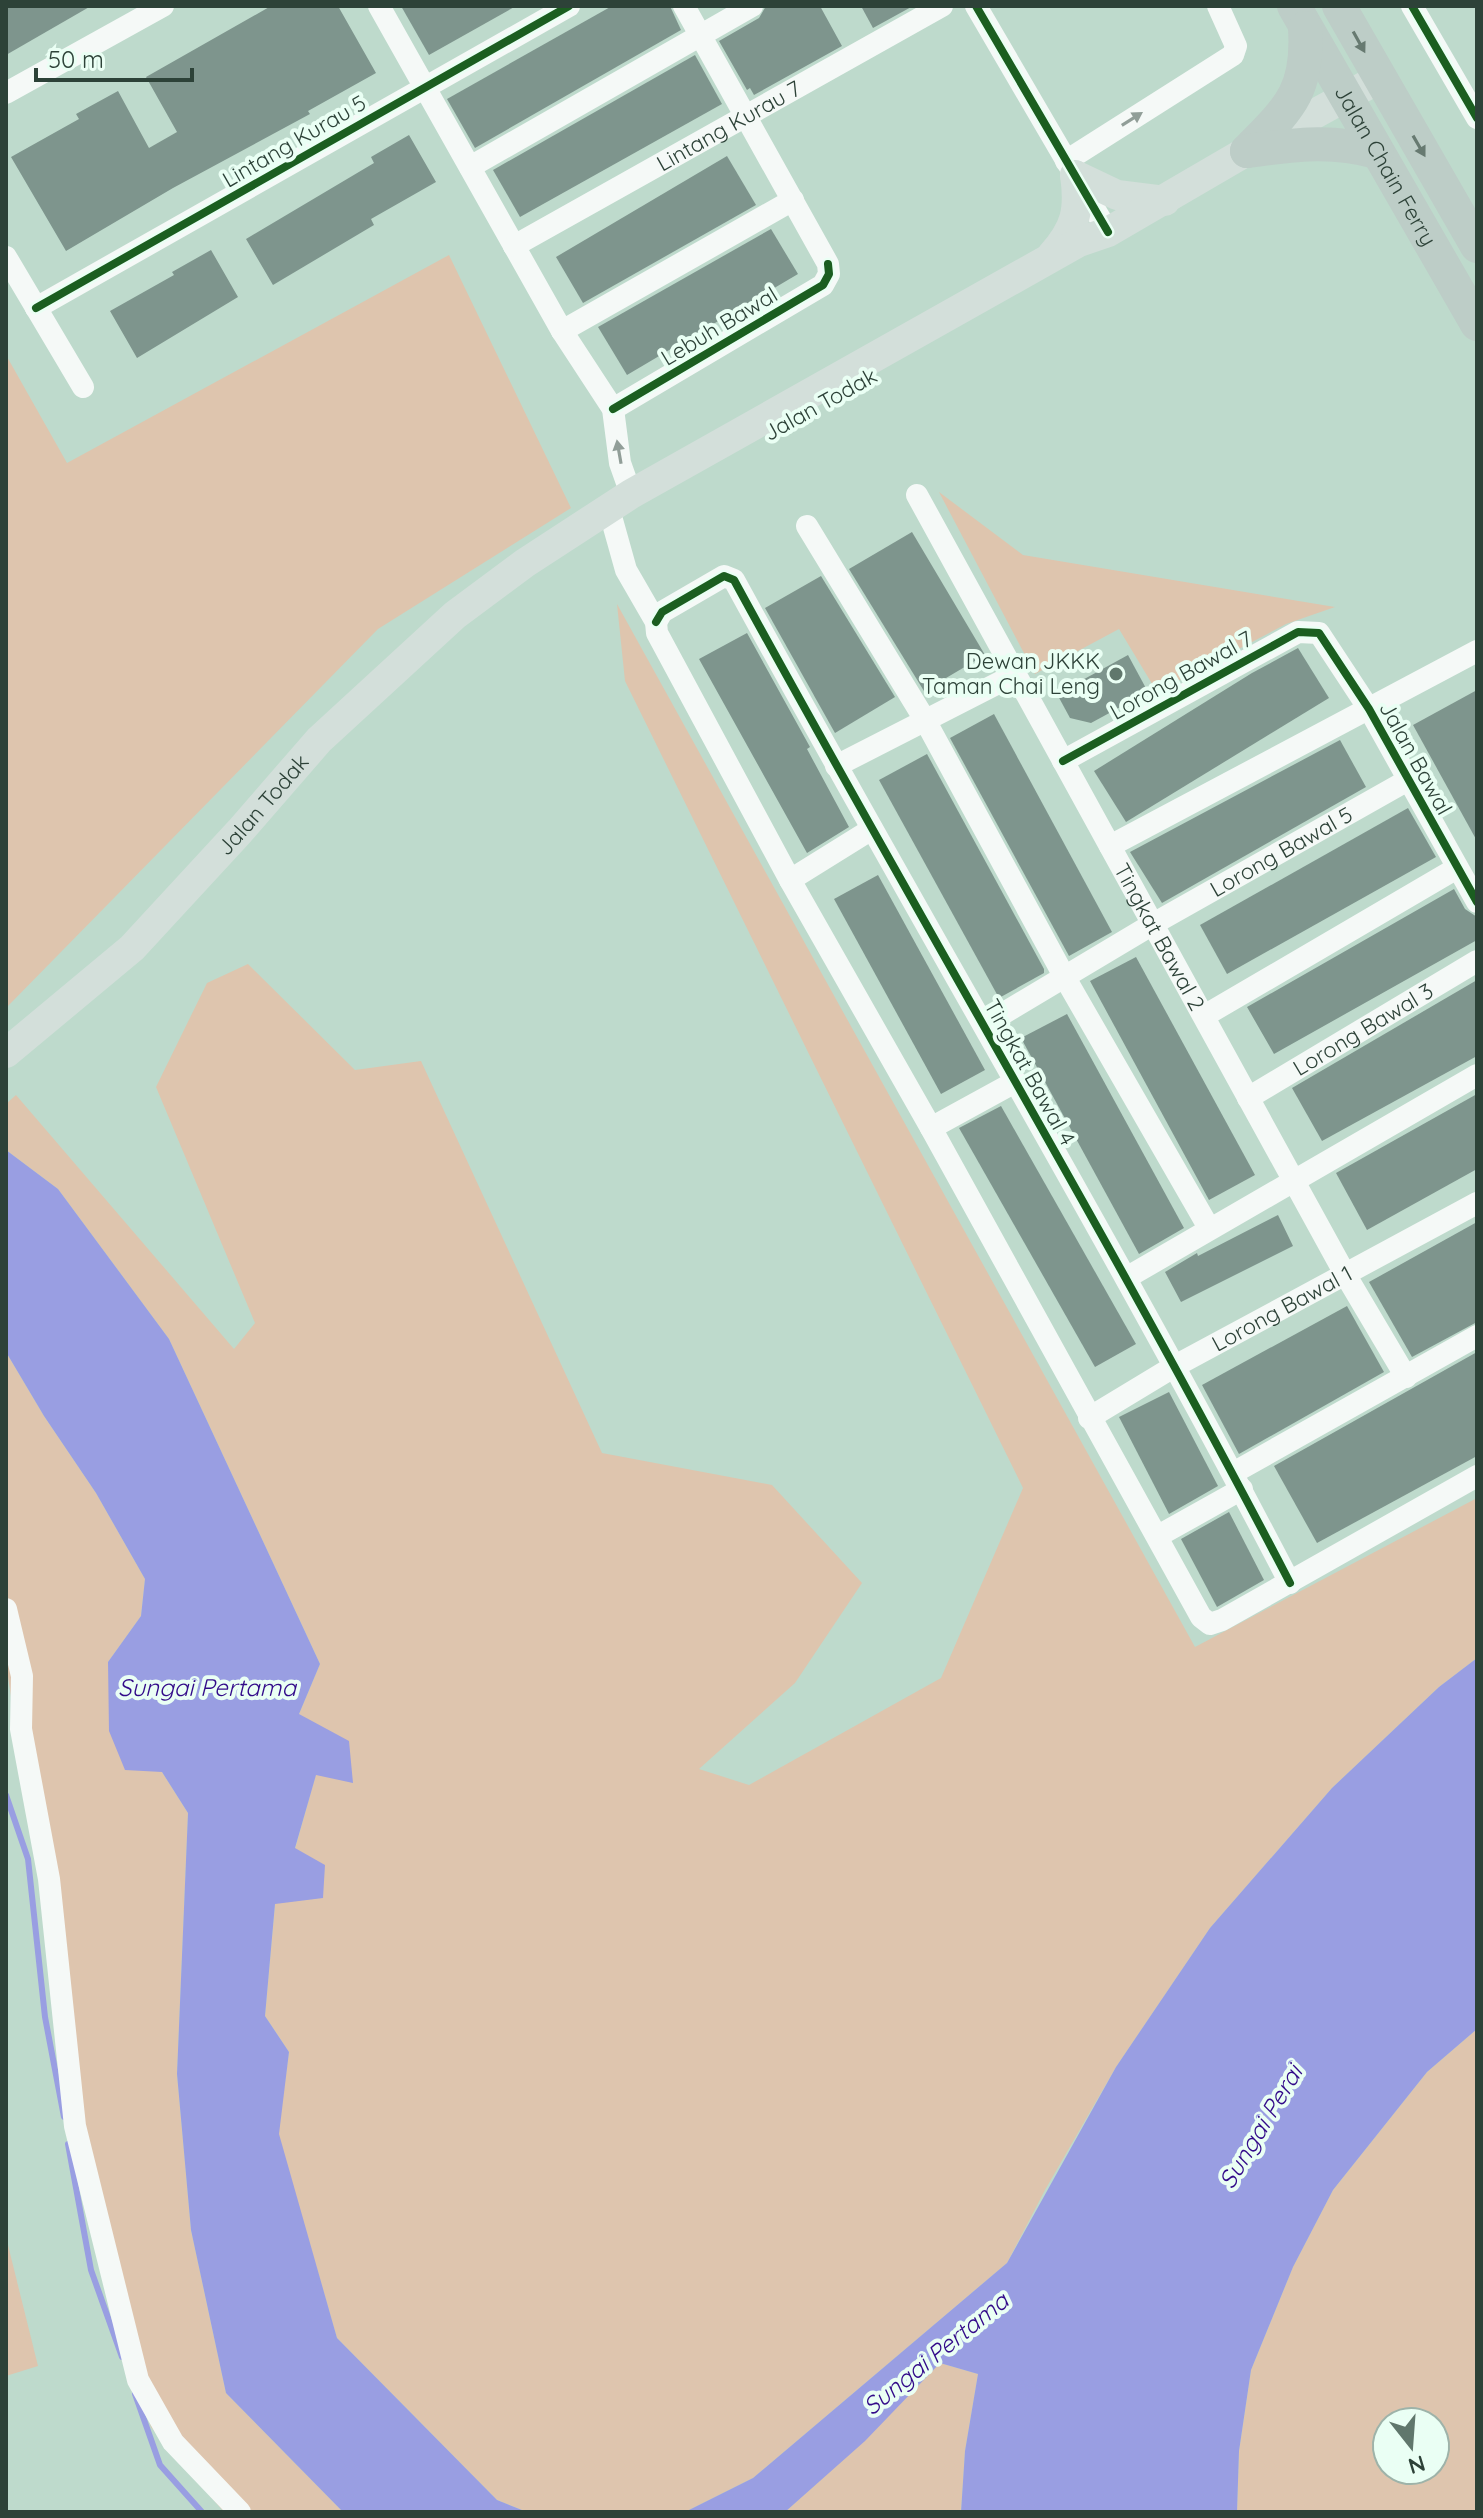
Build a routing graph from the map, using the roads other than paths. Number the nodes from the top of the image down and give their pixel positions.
1 (163, 6) edge
2 (380, 6) edge
3 (569, 6) edge
4 (684, 6) edge
5 (752, 6) edge
6 (942, 6) edge
7 (976, 6) edge
8 (1218, 6) edge
9 (1339, 6) edge
10 (1412, 6) edge
11 (1300, 17) edge
12 (700, 35) junction
13 (1380, 78) junction
14 (425, 87) junction
15 (6, 93) edge
16 (1345, 98) junction
17 (746, 116) junction
18 (1477, 118) edge
19 (1247, 151) junction
20 (1377, 152) junction
21 (470, 167) junction
22 (1071, 168) junction
23 (793, 200) junction
24 (1165, 201) junction
25 (1108, 232) junction
26 (514, 246) junction
27 (1477, 246) edge
28 (6, 257) edge
29 (1048, 259) junction
30 (36, 308) junction
31 (1477, 324) edge
32 (562, 331) junction
33 (83, 387) dead end
34 (613, 409) junction
35 (631, 494) junction
36 (917, 495) dead end
37 (612, 520) junction
38 (807, 526) dead end
39 (525, 563) junction
40 (656, 622) junction
41 (1319, 633) joint
42 (1474, 661) edge
43 (1016, 674) junction
44 (1369, 709) junction
45 (925, 720) junction
46 (1063, 761) junction
47 (836, 766) junction
48 (1408, 780) junction
49 (872, 829) junction
50 (1110, 846) junction
51 (1457, 868) junction
52 (790, 880) junction
53 (1477, 902) edge
54 (1153, 924) junction
55 (1477, 961) edge
56 (1064, 976) junction
57 (1204, 1016) junction
58 (984, 1025) junction
59 (6, 1053) edge
60 (1477, 1075) edge
61 (1015, 1082) junction
62 (1248, 1098) junction
63 (931, 1128) junction
64 (1294, 1181) junction
65 (1477, 1203) edge
66 (1209, 1228) junction
67 (1345, 1274) junction
68 (1126, 1278) junction
69 (1477, 1336) edge
70 (1175, 1366) junction
71 (1406, 1377) junction
72 (1089, 1418) junction
73 (1477, 1476) edge
74 (1238, 1481) junction
75 (1158, 1536) junction
76 (1290, 1583) junction
77 (6, 1609) edge
78 (240, 2512) edge

1 - 15 street
2 - 14 street
3 - 14 street, Lintang Kurau 5
4 - 12 street
5 - 12 street
6 - 17 street, Lintang Kurau 7
7 - 22 street
22 -> 8 street
9 -> 13 highway, Jalan Chain Ferry
10 - 18 street
11 - 16 highway, Jalan Chain Ferry
11 - 19 highway
12 - 17 street
12 - 21 street
13 - 16 main road, Jalan Todak
13 -> 27 highway, Jalan Chain Ferry
14 - 21 street
14 - 30 street, Lintang Kurau 5
16 - 19 main road, Jalan Todak
16 - 20 highway, Jalan Chain Ferry
17 - 23 street
17 - 26 street, Lintang Kurau 7
19 - 20 highway
19 - 24 main road, Jalan Todak
20 - 31 highway, Jalan Chain Ferry
21 - 26 street
22 - 24 main road
22 - 25 street
22 - 29 main road
23 - 32 street
23 - 34 street, Lebuh Bawal
24 - 25 main road, Jalan Todak
25 - 29 main road, Jalan Todak
25 - 37 main road, Jalan Todak
26 - 32 street
28 - 30 street
29 - 35 main road, Jalan Todak
30 - 33 street
32 - 34 street
35 -> 34 street
35 - 39 main road, Jalan Todak
36 - 43 street, Tingkat Bawal 2
37 - 39 main road, Jalan Todak
37 - 40 street
38 - 45 street
39 - 59 main road, Jalan Todak
40 - 47 street, Tingkat Bawal 4
40 - 52 street
41 - 44 street, Jalan Bawal
41 - 46 street, Lorong Bawal 7
42 - 44 street
43 - 45 street
43 - 46 street, Tingkat Bawal 2
44 - 48 street, Jalan Bawal
44 - 50 street
45 - 47 street
45 - 56 street
46 - 50 street, Tingkat Bawal 2
47 - 49 street, Tingkat Bawal 4
48 - 51 street, Jalan Bawal
48 - 54 street, Lorong Bawal 5
49 - 52 street
49 - 58 street, Tingkat Bawal 4
50 - 54 street, Tingkat Bawal 2
51 - 53 street, Jalan Bawal
51 - 57 street
52 - 63 street
54 - 56 street, Lorong Bawal 5
54 - 57 street, Tingkat Bawal 2
55 - 62 street, Lorong Bawal 3
56 - 58 street, Lorong Bawal 5
56 - 66 street
57 - 62 street, Tingkat Bawal 2
58 - 61 street, Tingkat Bawal 4
60 - 64 street
61 - 63 street
61 - 68 street, Tingkat Bawal 4
62 - 64 street, Tingkat Bawal 2
63 - 72 street
64 - 66 street
64 - 67 street, Tingkat Bawal 2
65 - 67 street, Lorong Bawal 1
66 - 68 street
67 - 70 street, Lorong Bawal 1
67 - 71 street, Tingkat Bawal 2
68 - 70 street, Tingkat Bawal 4
69 - 71 street
70 - 72 street, Lorong Bawal 1
70 - 74 street, Tingkat Bawal 4
71 - 74 street
72 - 75 street
73 - 76 street
74 - 75 street
74 - 76 street, Tingkat Bawal 4
75 - 76 street
77 - 78 street

